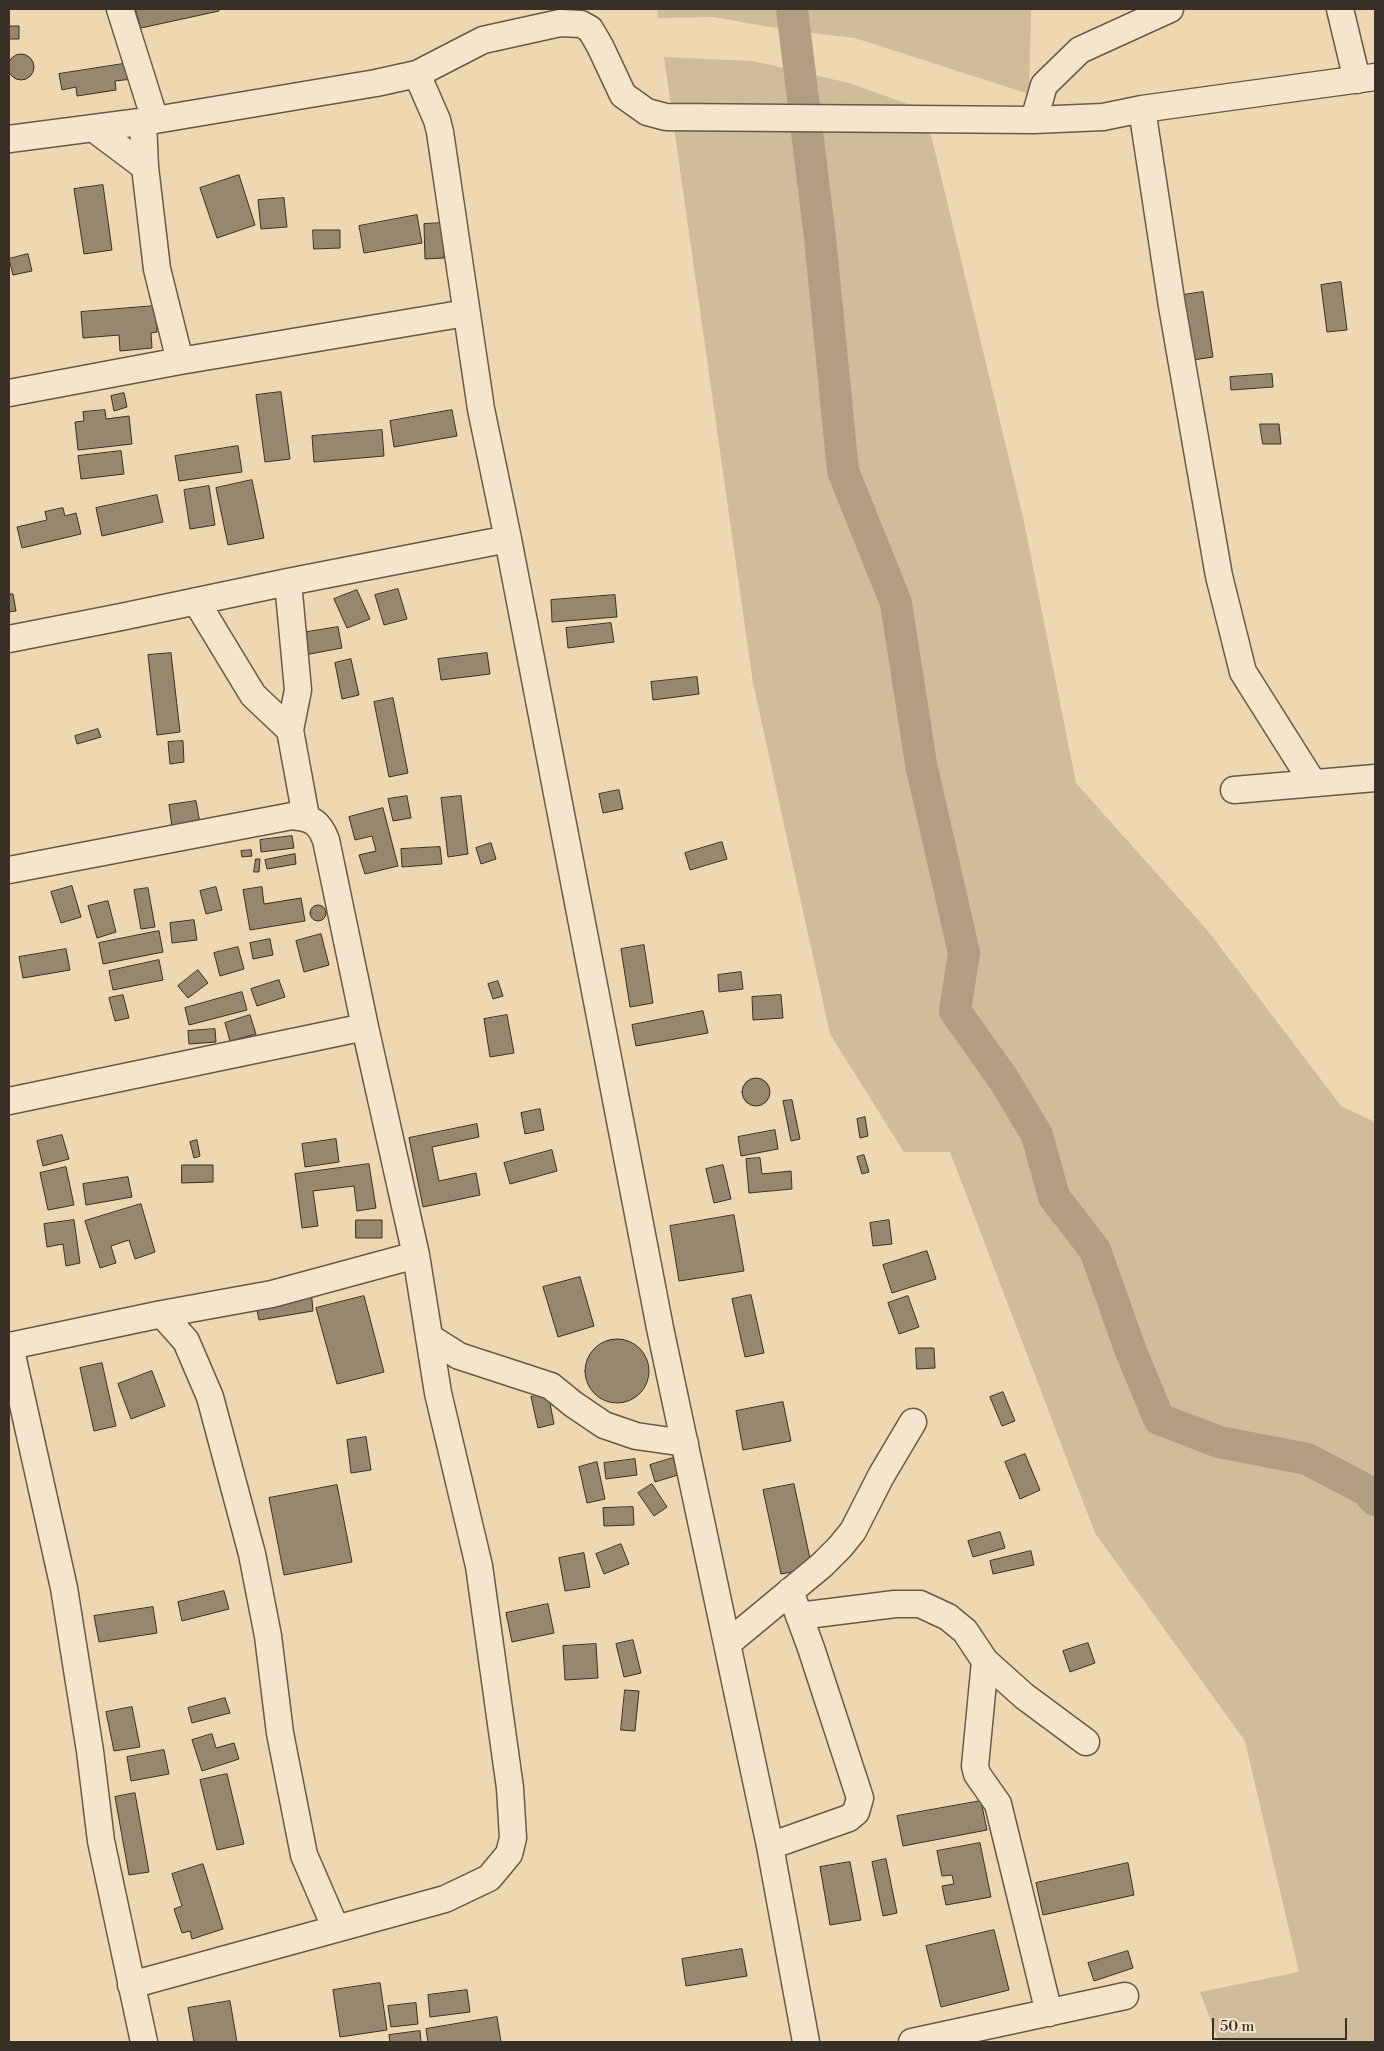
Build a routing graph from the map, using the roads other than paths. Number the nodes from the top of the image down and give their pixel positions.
1 (120, 9) edge
2 (1170, 9) edge
3 (1340, 9) edge
4 (417, 74) junction
5 (1366, 78) edge
6 (1142, 110) junction
7 (1034, 120) junction
8 (149, 121) junction
9 (93, 128) junction
10 (9, 139) edge
11 (145, 167) junction
12 (466, 313) junction
13 (180, 361) junction
14 (9, 393) edge
15 (508, 540) junction
16 (288, 582) junction
17 (196, 601) junction
18 (9, 639) edge
19 (290, 730) junction
20 (1375, 778) edge
21 (1313, 783) junction
22 (1234, 790) dead end
23 (306, 817) junction
24 (9, 870) edge
25 (364, 1027) junction
26 (9, 1101) edge
27 (416, 1255) junction
28 (162, 1314) junction
29 (429, 1336) junction
30 (9, 1343) edge
31 (913, 1422) dead end
32 (686, 1443) junction
33 (790, 1591) junction
34 (799, 1616) junction
35 (728, 1643) junction
36 (985, 1661) junction
37 (1086, 1742) dead end
38 (770, 1846) junction
39 (336, 1929) junction
40 (131, 1985) junction
41 (1125, 1996) dead end
42 (1049, 2013) junction
43 (144, 2042) edge
44 (806, 2042) edge
45 (912, 2042) edge

1 - 8 street
2 - 7 street
3 - 5 street
4 - 7 street
4 - 8 street
4 - 12 street
5 - 6 street
6 - 7 street
6 - 21 street
8 - 9 street
8 - 11 street
9 - 10 street
9 - 11 street
11 - 13 street
12 - 13 street
12 - 15 street
13 - 14 street
15 - 16 street
15 - 32 street
16 - 17 street
16 - 19 street
17 - 18 street
17 - 19 street
19 - 23 street
20 - 21 street
21 - 22 street
23 - 24 street
23 - 25 street
25 - 26 street
25 - 27 street
27 - 28 street
27 - 29 street
28 - 30 street
28 - 39 street
29 - 32 street
29 - 39 street
30 - 40 street
31 - 33 street
32 - 35 street
33 - 34 street
33 - 35 street
34 - 36 street
34 - 38 street
35 - 38 street
36 - 37 street
36 - 42 street
38 - 44 street
39 - 40 street
40 - 43 street
41 - 42 street
42 - 45 street

